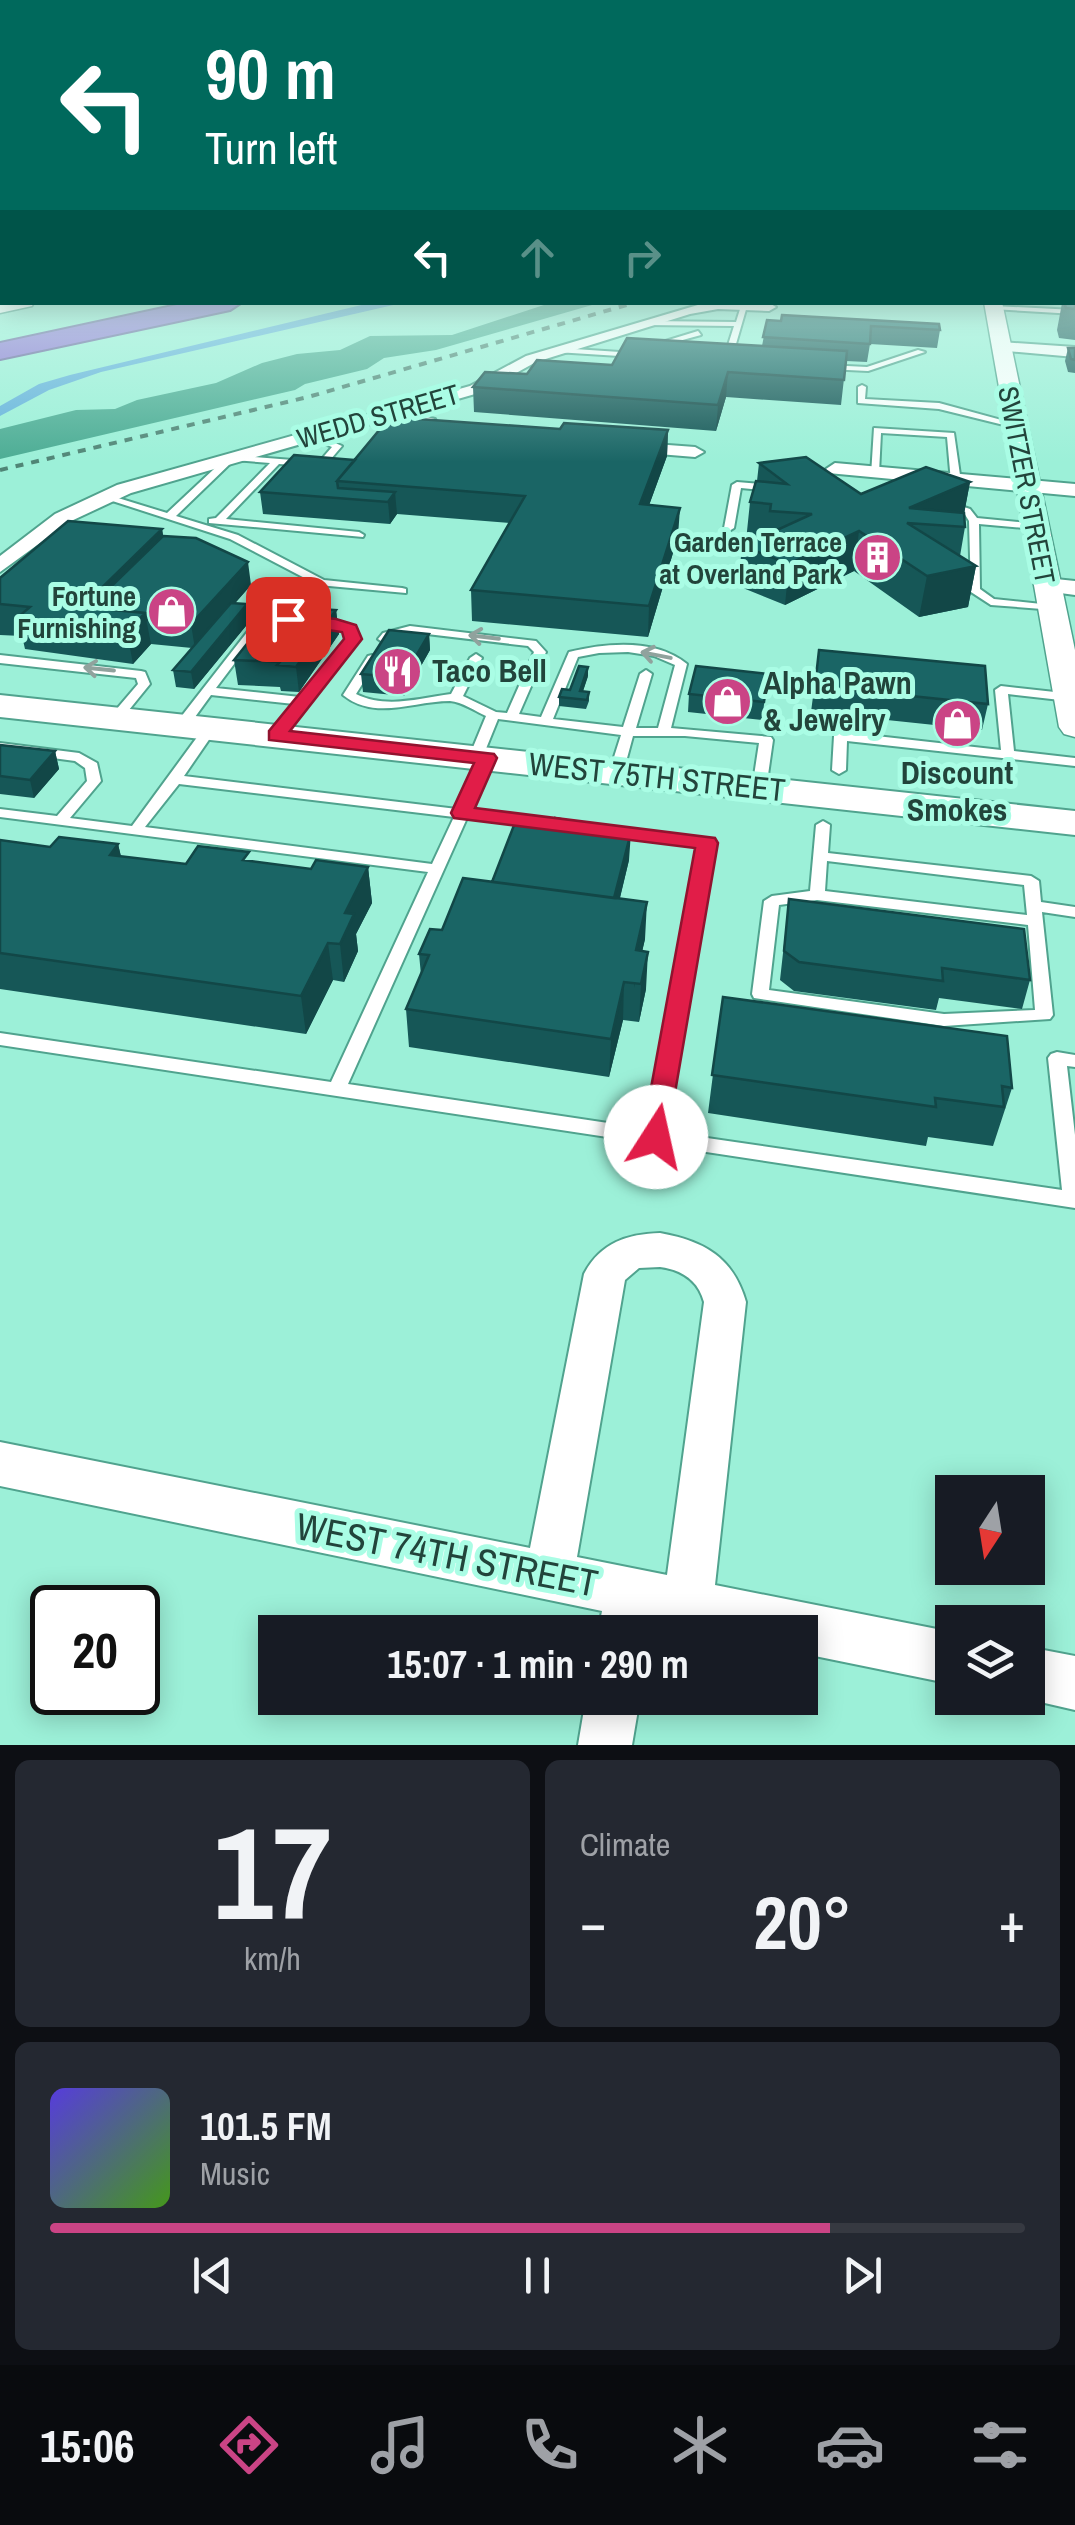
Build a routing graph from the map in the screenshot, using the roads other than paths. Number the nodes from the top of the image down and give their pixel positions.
1 (153, 305) edge
2 (216, 305) edge
3 (994, 305) edge
4 (38, 306) edge
5 (744, 306) junction
6 (770, 306) dead end
7 (0, 308) edge
8 (714, 309) edge
9 (1075, 312) edge
10 (0, 319) edge
11 (739, 324) junction
12 (698, 333) junction
13 (0, 337) edge
14 (692, 346) edge
15 (1001, 347) junction
16 (921, 352) edge
17 (1075, 352) edge
18 (0, 354) edge
19 (623, 354) junction
20 (549, 356) junction
21 (655, 356) edge
22 (714, 360) edge
23 (727, 361) junction
24 (745, 362) edge
25 (816, 366) edge
26 (862, 386) dead end
27 (392, 412) junction
28 (356, 422) junction
29 (1016, 425) junction
30 (445, 428) joint
31 (310, 436) junction
32 (616, 446) edge
33 (695, 452) dead end
34 (232, 457) junction
35 (277, 461) junction
36 (836, 469) dead end
37 (874, 473) junction
38 (956, 482) junction
39 (1028, 486) junction
40 (793, 490) edge
41 (1075, 490) edge
42 (105, 497) junction
43 (941, 502) edge
44 (170, 517) junction
45 (974, 521) junction
46 (218, 522) junction
47 (1035, 526) junction
48 (729, 528) dead end
49 (44, 530) junction
50 (63, 533) edge
51 (358, 535) dead end
52 (0, 566) edge
53 (1075, 588) edge
54 (402, 591) dead end
55 (1048, 597) junction
56 (288, 619) edge
57 (304, 621) edge
58 (476, 658) dead end
59 (0, 659) edge
60 (646, 674) dead end
61 (456, 697) junction
62 (304, 701) junction
63 (0, 706) edge
64 (1072, 710) edge
65 (200, 715) junction
66 (493, 716) junction
67 (116, 718) junction
68 (511, 718) junction
69 (545, 722) junction
70 (628, 732) junction
71 (663, 732) junction
72 (276, 736) junction
73 (0, 747) edge
74 (1008, 754) junction
75 (481, 758) junction
76 (1075, 762) edge
77 (839, 770) dead end
78 (616, 773) junction
79 (175, 779) junction
80 (759, 788) junction
81 (0, 813) edge
82 (462, 813) junction
83 (60, 821) junction
84 (1075, 823) edge
85 (556, 825) edge
86 (823, 825) dead end
87 (594, 829) edge
88 (136, 830) junction
89 (820, 856) junction
90 (436, 869) junction
91 (817, 895) junction
92 (1075, 912) edge
93 (1034, 914) junction
94 (0, 1039) edge
95 (1075, 1060) edge
96 (336, 1090) junction
97 (656, 1137) junction
98 (1074, 1200) edge
99 (0, 1464) edge
100 (548, 1576) junction
101 (688, 1604) junction
102 (627, 1612) edge
103 (935, 1655) edge
104 (1045, 1677) edge
105 (1075, 1683) edge
106 (610, 1715) edge
107 (605, 1745) edge

1 - 13 highway
2 - 18 highway
3 - 9 lane
3 - 15 street, SWITZER STREET
4 - 7 street
4 - 10 highway
5 - 6 street, WEDD STREET
5 - 8 street, WEDD STREET
5 - 11 lane
8 - 11 lane
8 - 12 lane
8 - 20 street, WEDD STREET
11 - 23 lane
12 - 14 lane
12 - 19 lane
15 - 17 street
15 - 29 street, SWITZER STREET
16 - 25 lane
19 - 20 lane
19 - 21 lane
20 - 27 street, WEDD STREET
22 - 23 lane
23 - 24 lane
26 - 29 lane
27 - 28 street, WEDD STREET
27 - 30 lane
28 - 30 street
28 - 31 street, WEDD STREET
29 - 39 street, SWITZER STREET
31 - 34 street, WEDD STREET
31 - 35 lane
32 - 33 street
34 - 35 lane
34 - 42 street, WEDD STREET
34 - 44 lane
35 - 46 lane
36 - 37 street
37 - 38 street
37 - 38 lane
38 - 39 street
39 - 41 street
39 - 47 street, SWITZER STREET
40 - 48 lane
42 - 44 lane
42 - 49 street, WEDD STREET
43 - 45 lane
44 - 46 lane
44 - 54 lane
45 - 47 lane
45 - 55 lane
46 - 51 lane
47 - 55 street, SWITZER STREET
49 - 50 lane
49 - 52 street, WEDD STREET
53 - 55 street
55 - 64 street, SWITZER STREET
56 - 65 lane
57 - 62 lane
58 - 61 lane
67 -> 59 lane
60 - 70 lane
61 - 66 lane
68 -> 61 lane
62 - 65 lane
62 - 72 lane
63 - 67 main road, WEST 75TH STREET
64 - 74 lane
65 - 67 main road, WEST 75TH STREET
65 - 72 main road, WEST 75TH STREET
65 - 79 lane
66 - 68 lane
66 - 75 lane
68 - 69 lane
69 - 70 lane
71 -> 69 lane
70 - 71 lane
70 - 78 lane
71 - 80 lane
72 - 75 main road, WEST 75TH STREET
73 - 83 lane
74 - 76 lane
74 - 77 lane
75 - 78 main road, WEST 75TH STREET
75 - 82 lane
78 - 80 main road, WEST 75TH STREET
79 - 82 lane
79 - 88 lane
80 - 84 main road, WEST 75TH STREET
81 - 83 lane
82 - 85 lane
82 - 90 lane
83 - 88 lane
86 - 89 lane
87 - 97 lane
88 - 90 lane
89 - 91 lane
89 - 93 lane
90 - 96 lane
91 - 93 lane
91 - 93 lane
92 - 93 lane
94 - 96 lane
95 - 98 lane
96 - 97 lane
97 - 98 lane
99 - 100 street, WEST 74TH STREET
100 - 101 street
100 - 102 street, WEST 74TH STREET
101 - 102 street, WEST 74TH STREET
101 - 103 street, WEST 74TH STREET
104 - 105 street
106 - 107 street

